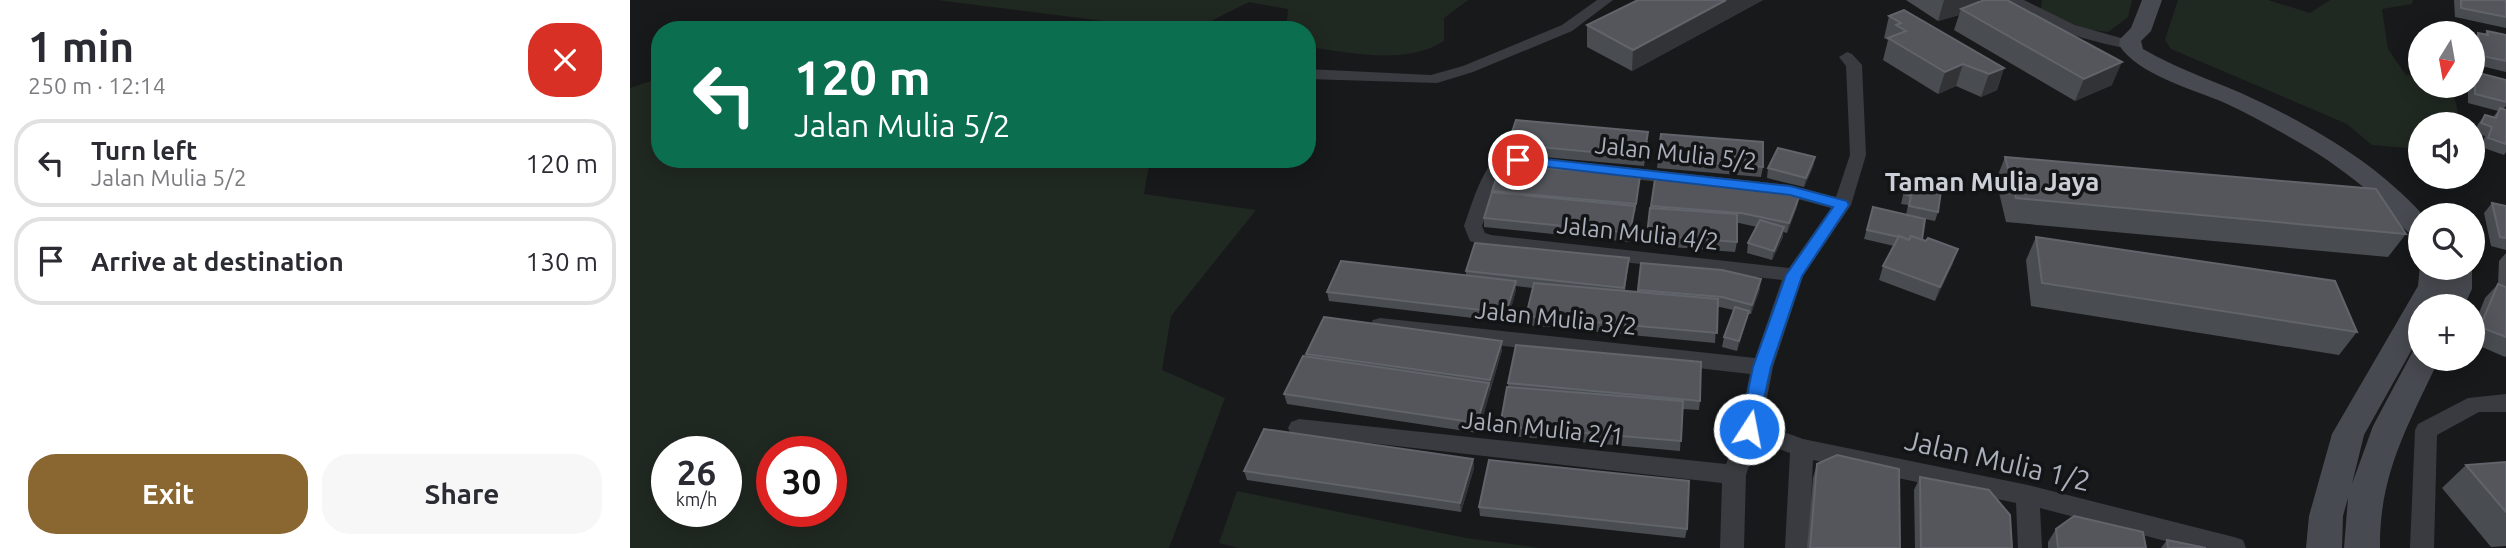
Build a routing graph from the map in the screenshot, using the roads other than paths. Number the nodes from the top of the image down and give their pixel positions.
1 (1606, 0) edge
2 (2014, 0) edge
3 (2152, 0) edge
4 (2135, 38) junction
5 (1847, 57) dead end
6 (1316, 74) edge
7 (2415, 203) edge
8 (1842, 205) junction
9 (2408, 214) edge
10 (1477, 237) joint
11 (1794, 275) junction
12 (1357, 323) edge
13 (2408, 330) edge
14 (1762, 367) junction
15 (2418, 371) edge
16 (2506, 403) edge
17 (1299, 428) dead end
18 (1749, 429) junction
19 (1802, 448) junction
20 (1734, 475) junction
21 (2028, 495) junction
22 (1732, 548) edge
23 (1797, 548) edge
24 (2030, 548) edge
25 (2234, 548) edge
26 (2324, 548) edge
27 (2362, 548) edge
28 (2422, 548) edge

1 - 6 street
2 - 4 street
3 - 4 street
4 - 7 street
4 - 9 street
5 - 8 street
8 - 10 street, Jalan Mulia 5/2
8 - 11 street
10 - 11 street, Jalan Mulia 4/2
11 - 14 street
12 - 14 street, Jalan Mulia 3/2
13 - 26 street
14 - 18 street
15 - 27 street
16 - 28 street
17 - 20 street, Jalan Mulia 2/1
18 - 19 street, Jalan Mulia 1/2
18 - 20 street
19 - 21 street, Jalan Mulia 1/2
19 - 23 street
20 - 22 street
21 - 24 street
21 - 25 street, Jalan Mulia 1/2

